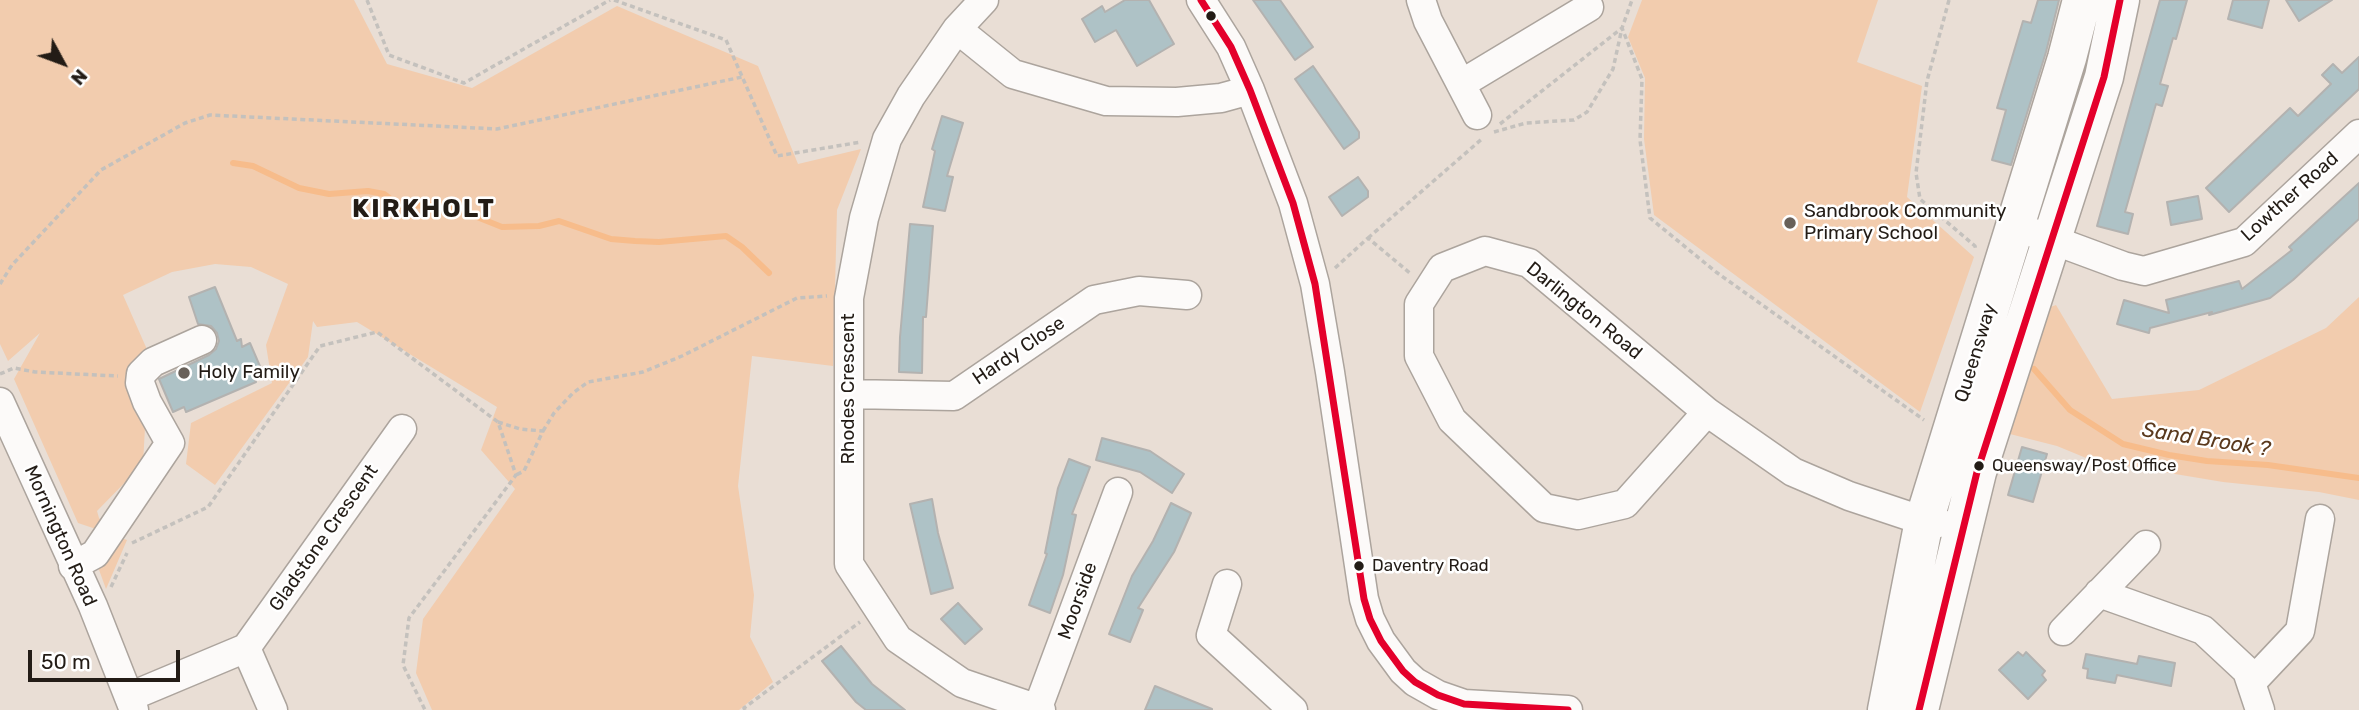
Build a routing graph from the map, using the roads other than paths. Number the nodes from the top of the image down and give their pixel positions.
1 (984, 0) edge
2 (1201, 0) edge
3 (1421, 0) edge
4 (2082, 0) edge
5 (2120, 0) edge
6 (1589, 7) dead end
7 (957, 29) junction
8 (1461, 84) junction
9 (1250, 90) junction
10 (1483, 124) road end
11 (2359, 134) edge
12 (2015, 226) junction
13 (2052, 240) junction
14 (1187, 295) dead end
15 (202, 340) dead end
16 (849, 394) junction
17 (0, 402) edge
18 (1707, 412) junction
19 (402, 429) dead end
20 (1118, 492) dead end
21 (2320, 519) dead end
22 (1924, 521) junction
23 (1963, 527) junction
24 (2146, 545) dead end
25 (73, 566) junction
26 (1227, 584) dead end
27 (2099, 593) junction
28 (2063, 631) dead end
29 (246, 648) junction
30 (2251, 683) junction
31 (132, 704) edge
32 (274, 710) edge
33 (1039, 710) edge
34 (1293, 710) edge
35 (1568, 710) edge
36 (1887, 710) edge
37 (1919, 710) edge
38 (2260, 710) edge

1 - 7 street, Rhodes Crescent
2 - 9 street
3 - 8 street
4 - 12 highway, Queensway
5 - 13 highway, Queensway
6 - 8 street
7 - 9 street
7 - 16 street, Rhodes Crescent
8 - 10 street
9 - 35 street
11 - 13 street, Lowther Road
12 - 13 street, Lowther Road
12 - 22 highway, Queensway
13 - 23 highway, Queensway
14 - 16 street, Hardy Close
15 - 25 street
16 - 33 street, Rhodes Crescent
17 - 25 street, Mornington Road
18 - 18 street, Darlington Road
18 - 22 street, Darlington Road
19 - 29 street, Gladstone Crescent
20 - 33 street, Moorside
21 - 30 street
22 - 23 street, Darlington Road
22 - 36 highway, Queensway
23 - 37 highway, Queensway
24 - 27 street
25 - 31 street, Mornington Road
26 - 34 street
27 - 28 street
27 - 30 street
29 - 31 street
29 - 32 street
30 - 38 street

